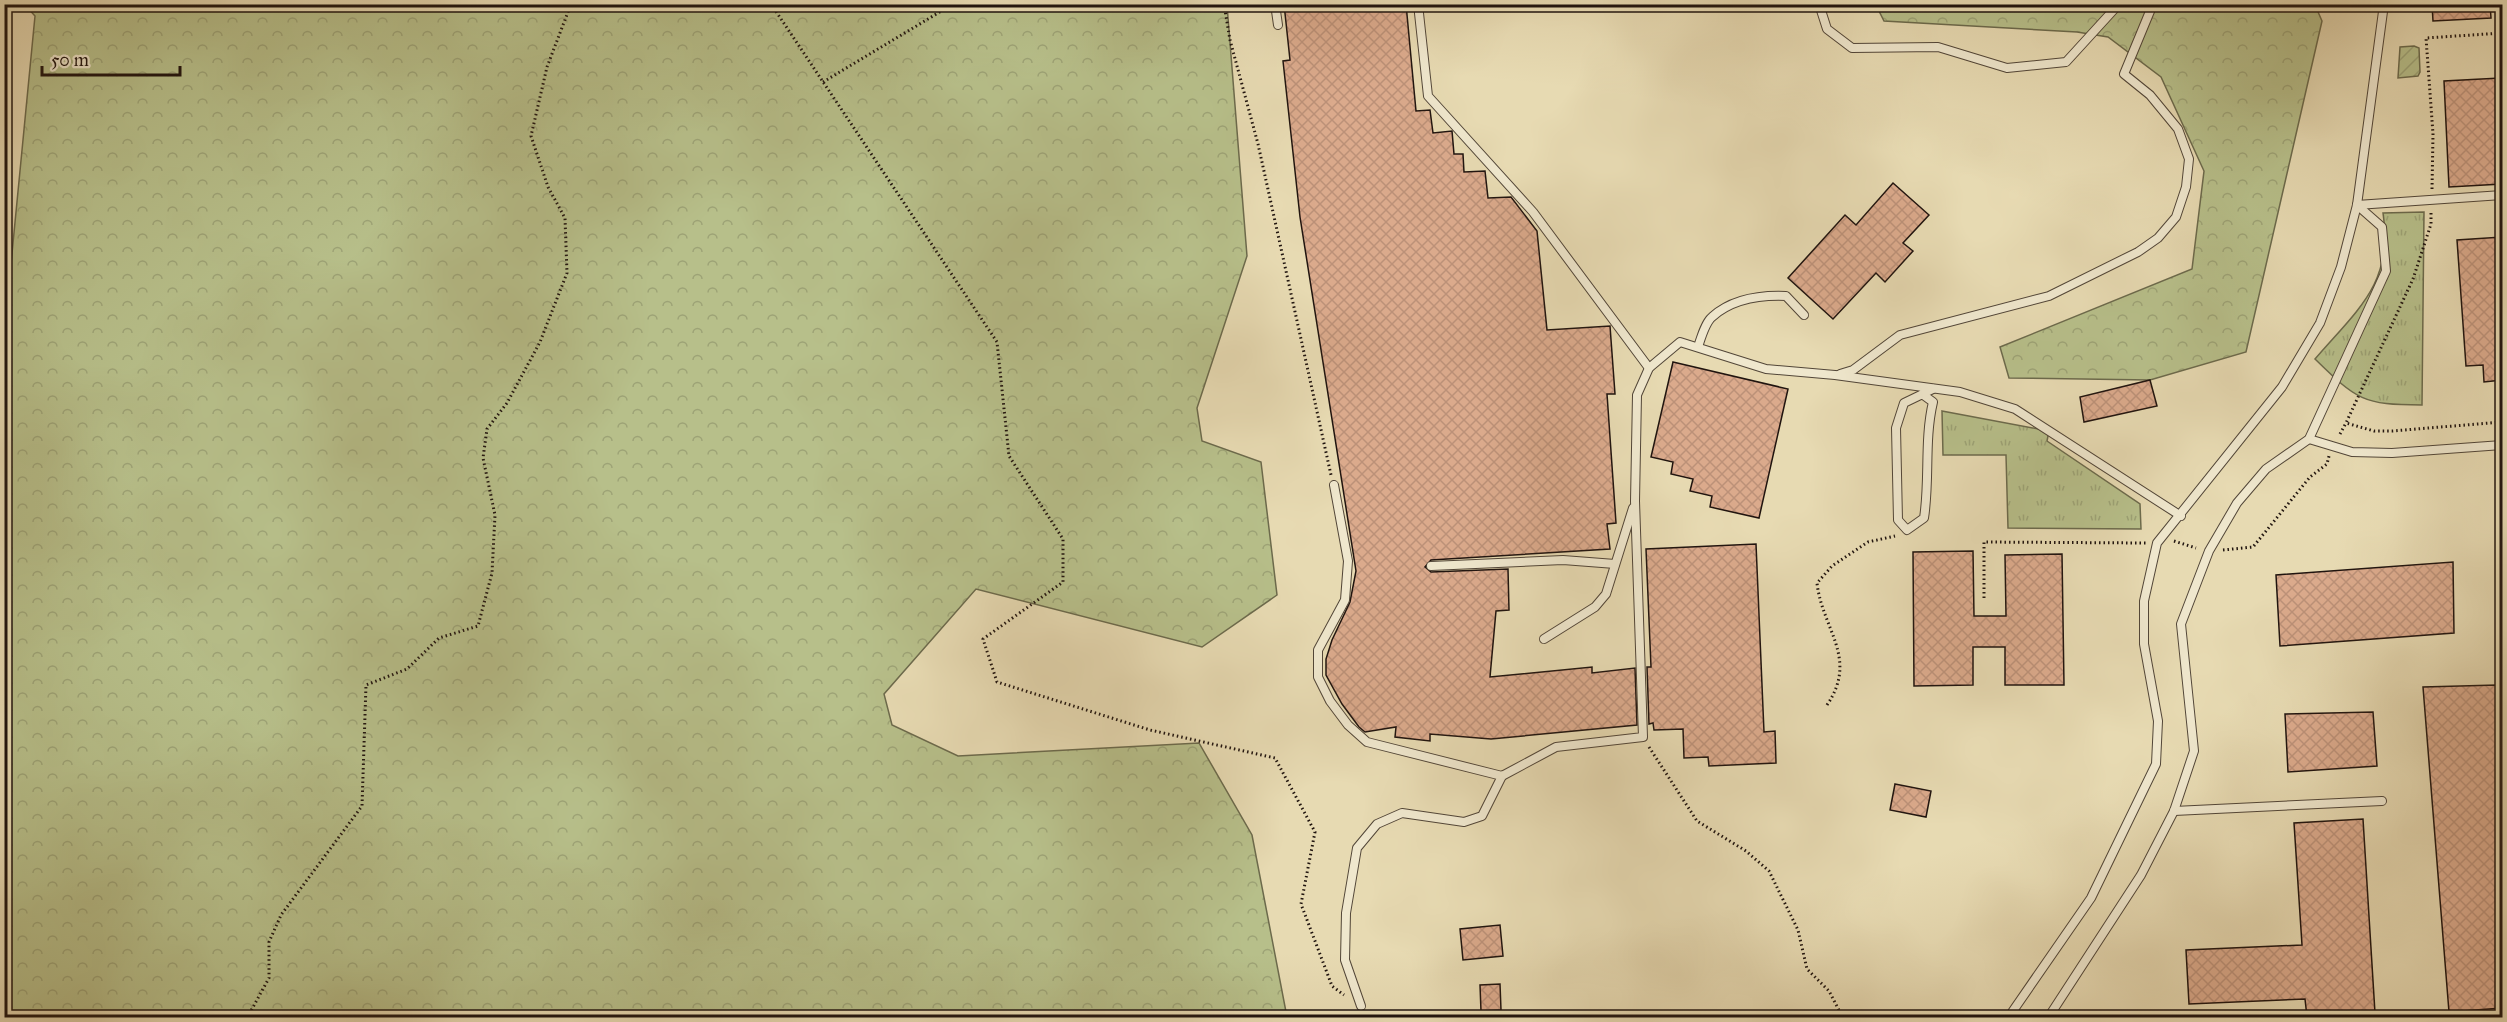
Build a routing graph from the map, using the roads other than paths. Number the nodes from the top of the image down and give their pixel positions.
1 (1275, 4) edge
2 (1418, 4) edge
3 (1819, 4) edge
4 (2119, 4) edge
5 (2153, 4) edge
6 (2384, 4) edge
7 (1278, 25) dead end
8 (2502, 195) edge
9 (2357, 205) junction
10 (1804, 315) dead end
11 (1698, 347) junction
12 (1649, 368) junction
13 (1835, 375) junction
14 (1934, 389) junction
15 (1922, 394) junction
16 (2309, 439) junction
17 (2502, 445) edge
18 (1334, 485) road end
19 (1635, 501) junction
20 (2181, 516) junction
21 (1615, 564) junction
22 (1431, 566) dead end
23 (1544, 639) dead end
24 (1502, 776) junction
25 (2382, 801) dead end
26 (2174, 811) junction
27 (1361, 1006) road end
28 (2008, 1017) edge
29 (2048, 1017) edge

1 - 7 lane
2 - 12 lane
3 - 4 lane
5 - 13 lane
6 - 9 lane
8 - 9 lane
9 - 16 lane
9 - 20 lane
10 - 11 lane
11 - 12 lane
11 - 13 lane
12 - 19 lane
13 - 14 lane
14 - 15 lane
14 - 20 lane
15 - 15 lane
16 - 17 lane
16 - 26 lane
18 - 24 lane
19 - 21 lane
19 - 24 lane
20 - 28 lane
21 - 22 lane
21 - 23 lane
24 - 27 lane
25 - 26 lane
26 - 29 lane

